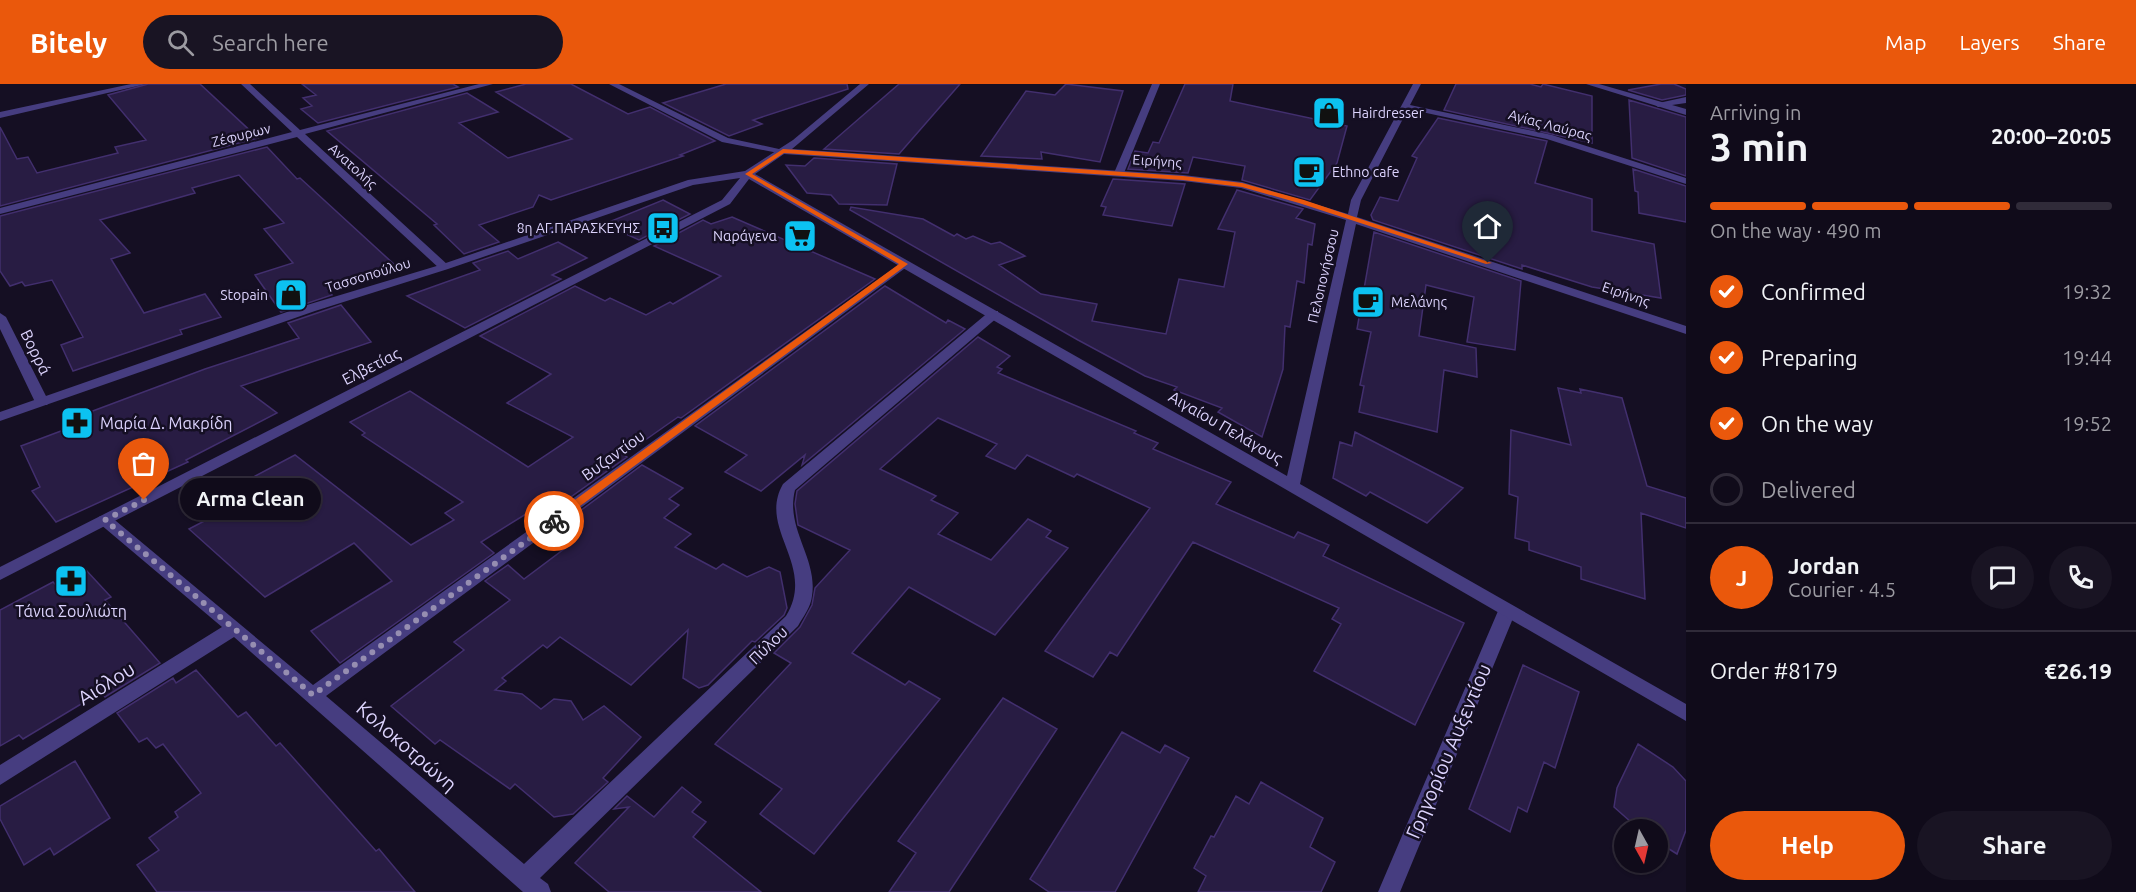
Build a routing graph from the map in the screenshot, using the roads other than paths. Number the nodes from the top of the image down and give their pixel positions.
1 (142, 84) edge
2 (245, 84) edge
3 (489, 84) edge
4 (613, 84) edge
5 (866, 84) edge
6 (1156, 84) edge
7 (1417, 84) edge
8 (1590, 84) edge
9 (1686, 100) edge
10 (1658, 104) junction
11 (1404, 106) junction
12 (1686, 112) edge
13 (0, 115) edge
14 (298, 134) junction
15 (783, 151) junction
16 (748, 174) junction
17 (1119, 174) junction
18 (1686, 181) edge
19 (0, 211) edge
20 (1351, 219) junction
21 (904, 264) junction
22 (444, 267) junction
23 (994, 314) junction
24 (0, 317) edge
25 (1686, 330) edge
26 (42, 402) junction
27 (0, 417) edge
28 (1292, 486) junction
29 (105, 520) junction
30 (0, 574) edge
31 (1507, 611) junction
32 (235, 628) junction
33 (313, 695) junction
34 (1686, 712) edge
35 (0, 776) edge
36 (525, 878) junction
37 (540, 892) edge
38 (1389, 892) edge

1 - 13 street
2 - 14 street, Ανατολής
3 - 14 street, Ζέφυρων
4 - 15 street
5 - 15 street
6 - 17 street
7 - 11 street, Πελοπονήσσου
8 - 10 street
9 - 10 street
10 - 12 street
11 - 18 street, Αγίας Λαύρας
11 - 20 street, Πελοπονήσσου
14 - 19 street, Ζέφυρων
14 - 22 street, Ανατολής
15 - 16 street
15 - 17 street, Ειρήνης
16 - 21 street, Αιγαίου Πελάγους
16 - 22 street, Τασσοπούλου
16 - 29 street, Ελβετίας
17 - 20 street, Ειρήνης
20 - 25 street, Ειρήνης
20 - 28 street, Πελοπονήσσου
21 - 23 street, Αιγαίου Πελάγους
21 - 33 street, Βυζαντίου
22 - 26 street, Τασσοπούλου
23 - 28 street, Αιγαίου Πελάγους
23 - 36 street, Πύλου
24 - 26 street, Βορρά
26 - 27 street, Τασσοπούλου
28 - 31 street, Αιγαίου Πελάγους
29 - 30 street, Ελβετίας
29 - 32 street, Κολοκοτρώνη
31 - 34 street, Αιγαίου Πελάγους
31 - 38 street, Γρηγορίου Αυξεντίου
32 - 33 street, Κολοκοτρώνη
32 - 35 street, Αιόλου
33 - 36 street, Κολοκοτρώνη
36 - 37 street, Κολοκοτρώνη

